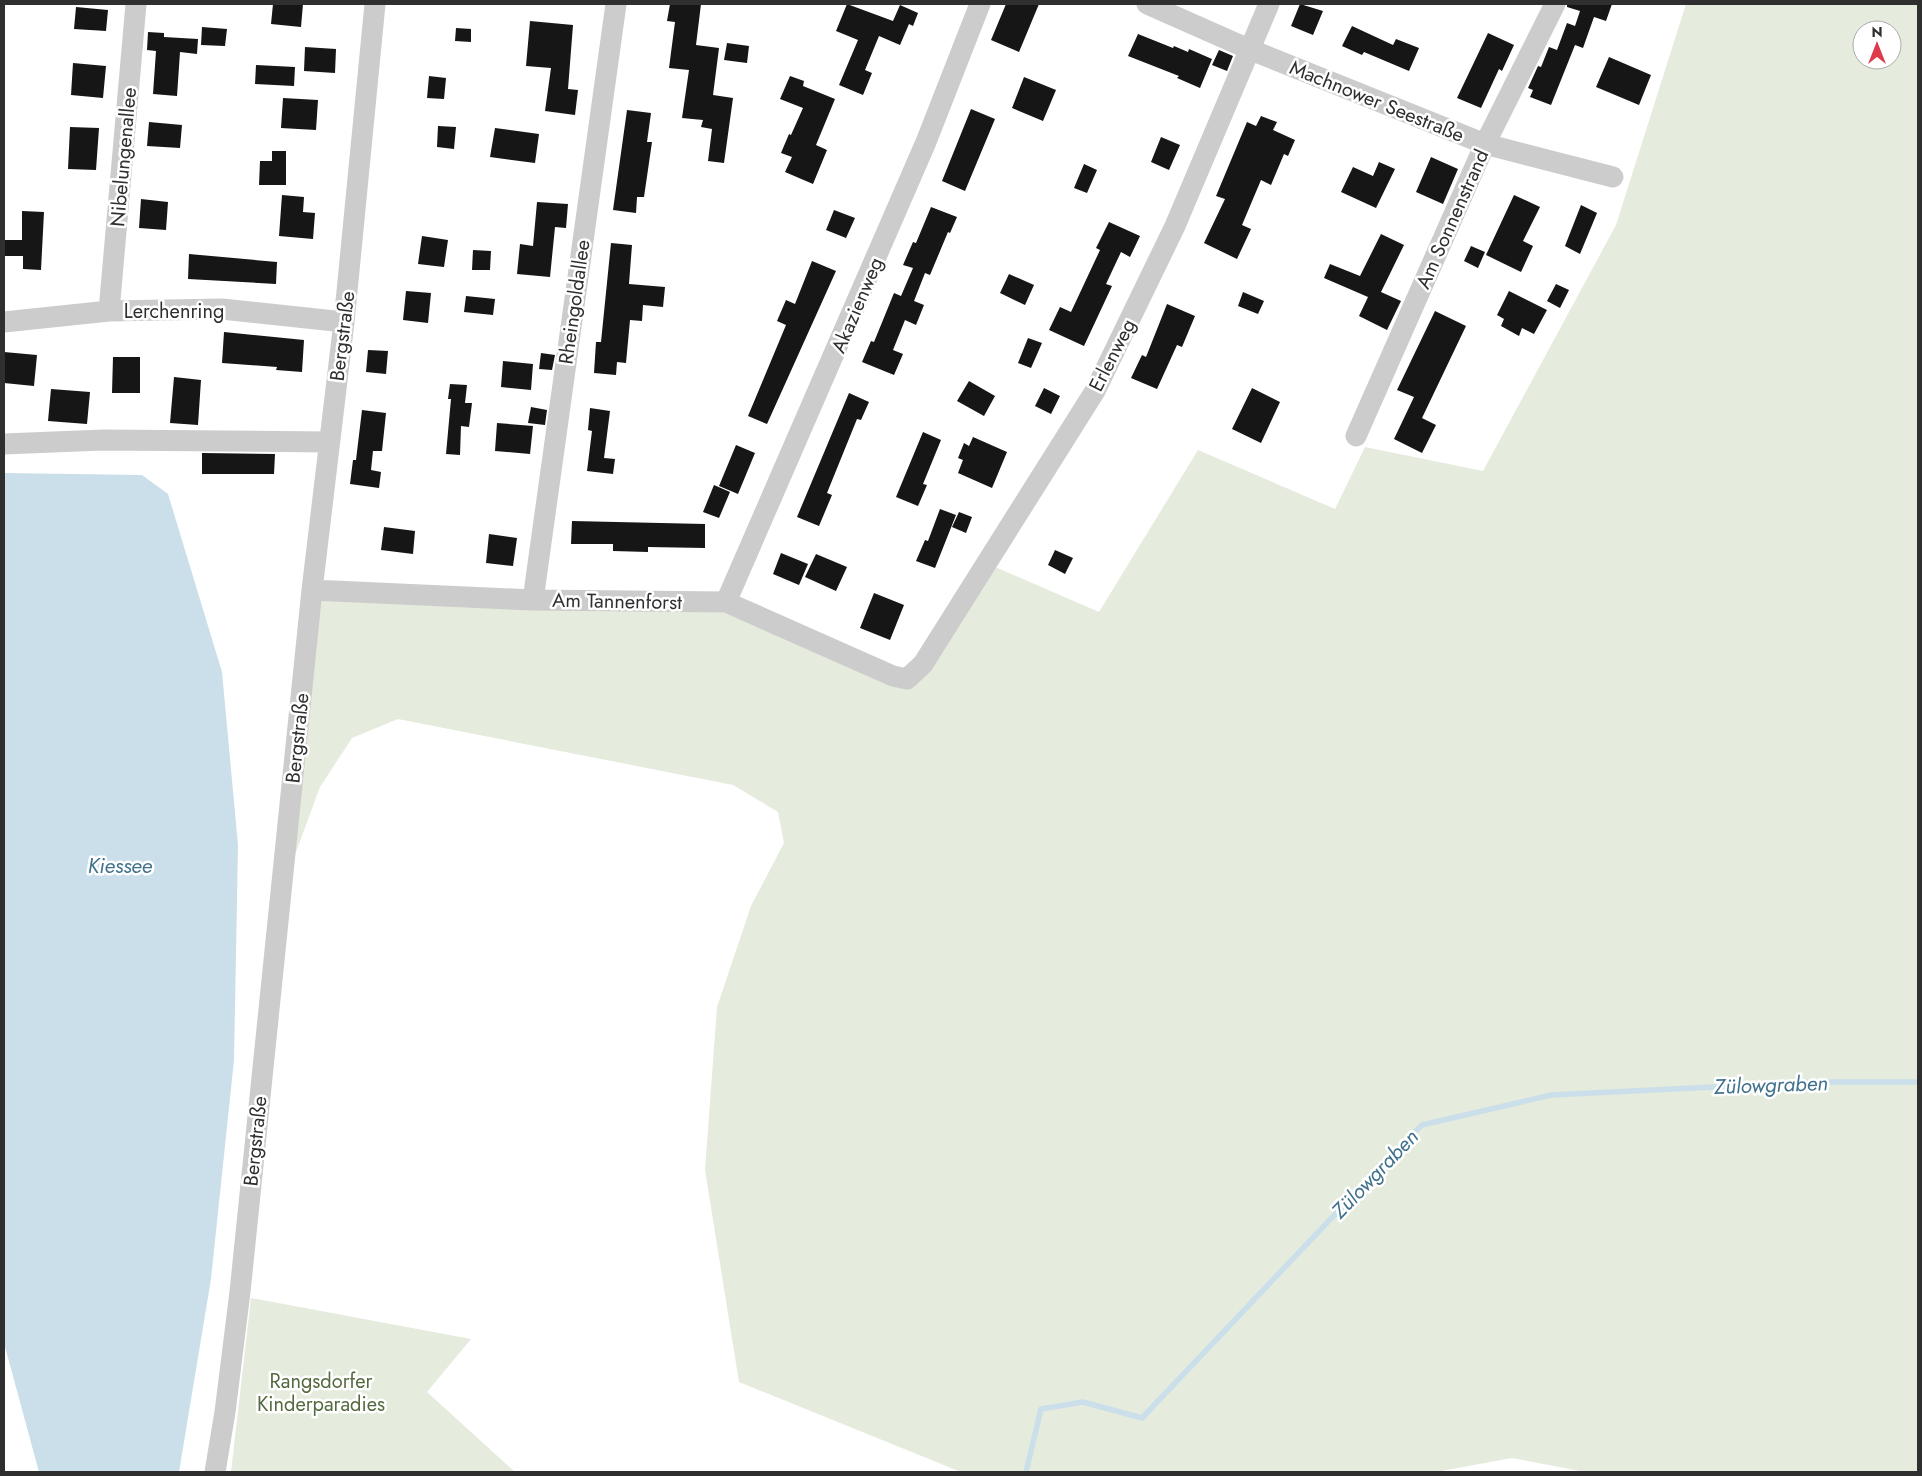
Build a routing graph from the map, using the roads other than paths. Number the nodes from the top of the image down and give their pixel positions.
1 (136, 4) edge
2 (375, 4) edge
3 (616, 4) edge
4 (980, 4) edge
5 (1147, 4) edge
6 (1269, 4) edge
7 (1555, 4) edge
8 (1250, 50) junction
9 (1485, 144) junction
10 (1613, 177) dead end
11 (109, 311) junction
12 (4, 322) edge
13 (344, 322) junction
14 (1356, 436) dead end
15 (329, 442) junction
16 (4, 444) edge
17 (312, 590) junction
18 (533, 600) junction
19 (726, 602) junction
20 (907, 679) joint
21 (215, 1472) edge

1 - 11 street, Nibelungenallee
2 - 13 street, Bergstraße
3 - 18 street, Rheingoldallee
4 - 19 street, Akazienweg
5 - 8 street, Machnower Seestraße
6 - 8 street, Erlenweg
7 - 9 street, Am Sonnenstrand
8 - 9 street, Machnower Seestraße
8 - 20 street, Erlenweg
9 - 10 street, Machnower Seestraße
9 - 14 street, Am Sonnenstrand
11 - 12 street, Lerchenring
11 - 13 street, Lerchenring
13 - 15 street, Bergstraße
15 - 16 street
15 - 17 street, Bergstraße
17 - 18 street, Am Tannenforst
17 - 21 street, Bergstraße
18 - 19 street, Am Tannenforst
19 - 20 street, Am Tannenforst

